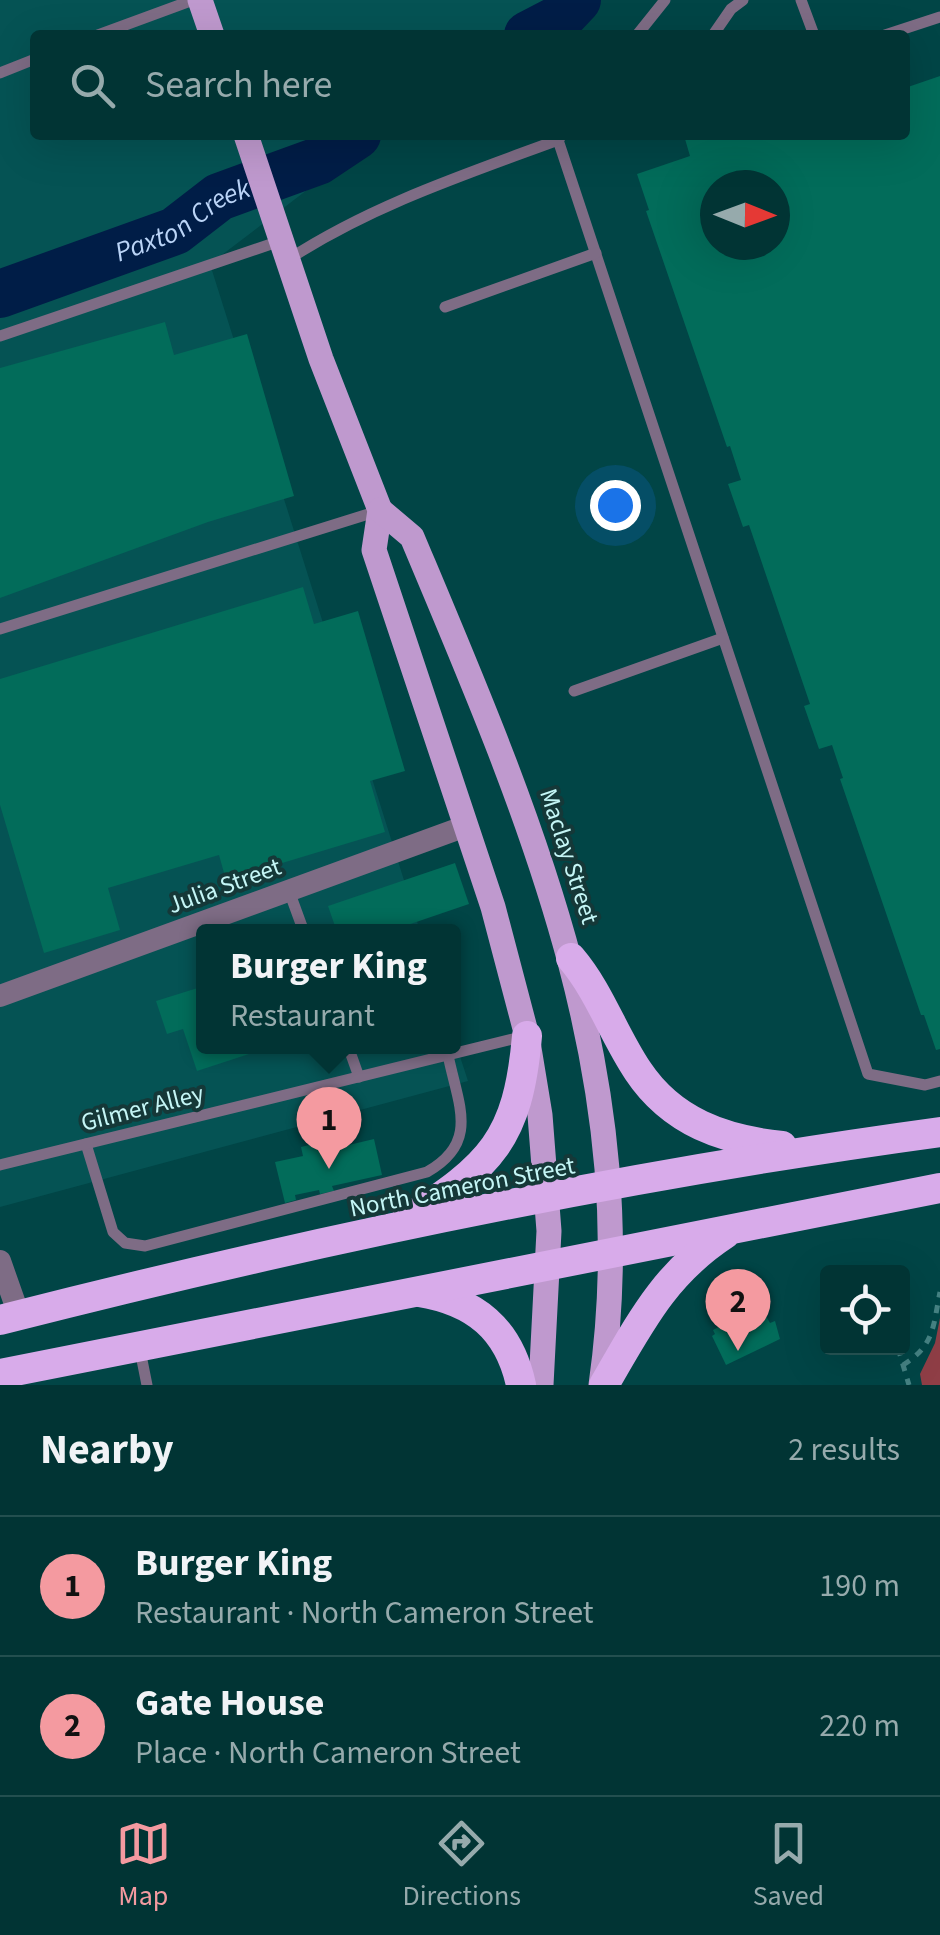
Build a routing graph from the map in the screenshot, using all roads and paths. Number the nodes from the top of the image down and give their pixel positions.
1 (197, 0) edge
2 (665, 0) edge
3 (742, 0) edge
4 (801, 0) edge
5 (940, 17) edge
6 (112, 30) edge
7 (210, 30) edge
8 (641, 30) edge
9 (716, 30) edge
10 (812, 30) edge
11 (900, 30) edge
12 (30, 61) edge
13 (0, 72) edge
14 (555, 140) edge
15 (561, 140) edge
16 (250, 147) edge
17 (285, 250) junction
18 (596, 253) junction
19 (445, 307) dead end
20 (0, 336) edge
21 (380, 510) junction
22 (0, 629) edge
23 (723, 638) junction
24 (574, 691) dead end
25 (466, 826) junction
26 (289, 891) junction
27 (198, 924) edge
28 (301, 924) edge
29 (196, 925) edge
30 (571, 958) junction
31 (0, 996) edge
32 (527, 1036) junction
33 (461, 1052) edge
34 (351, 1054) edge
35 (452, 1054) edge
36 (448, 1055) junction
37 (359, 1076) junction
38 (940, 1081) edge
39 (940, 1132) edge
40 (86, 1144) junction
41 (805, 1151) junction
42 (0, 1165) edge
43 (608, 1187) junction
44 (940, 1188) edge
45 (547, 1199) junction
46 (734, 1228) junction
47 (390, 1230) junction
48 (610, 1252) junction
49 (0, 1261) edge
50 (549, 1263) junction
51 (411, 1291) junction
52 (940, 1292) edge
53 (10, 1318) edge
54 (140, 1345) junction
55 (900, 1355) edge
56 (903, 1365) junction
57 (0, 1374) edge
58 (147, 1385) edge
59 (521, 1385) edge
60 (541, 1385) edge
61 (602, 1385) edge
62 (910, 1385) edge

1 - 6 lane
1 - 7 main road
2 - 8 lane
3 - 9 lane
4 - 10 lane
5 - 11 lane
12 - 13 lane
14 - 17 lane
15 - 18 lane
16 - 17 main road, Maclay Street
17 - 20 lane
17 - 21 main road, Maclay Street
18 - 19 lane
18 - 23 lane
21 - 22 lane
21 - 25 main road, Maclay Street
21 - 30 main road, Maclay Street
23 - 24 lane
23 - 38 lane
25 - 26 street, Julia Street
25 - 32 main road, Maclay Street
26 - 27 street, Julia Street
26 - 28 lane
29 - 31 street, Julia Street
30 - 41 highway
30 - 43 main road, Maclay Street
32 - 33 lane, Gilmer Alley
32 - 45 main road, Maclay Street
32 - 47 highway
34 - 37 lane
35 - 36 lane, Gilmer Alley
36 - 37 lane, Gilmer Alley
36 - 40 lane
37 - 40 lane, Gilmer Alley
39 - 41 highway, North Cameron Street
40 - 42 lane, Gilmer Alley
41 - 43 highway, North Cameron Street
43 - 45 highway, North Cameron Street
43 - 48 main road, Maclay Street
44 - 46 highway
45 - 47 highway, North Cameron Street
45 - 50 main road, Maclay Street
46 - 48 highway
46 - 61 highway
47 - 53 highway, North Cameron Street
48 - 50 highway
48 - 61 main road, Maclay Street
49 - 53 street
50 - 51 highway
50 - 60 main road, Maclay Street
51 - 54 highway
51 - 59 highway
52 - 56 path
54 - 57 highway
54 - 58 lane
55 - 56 path
56 - 62 path

